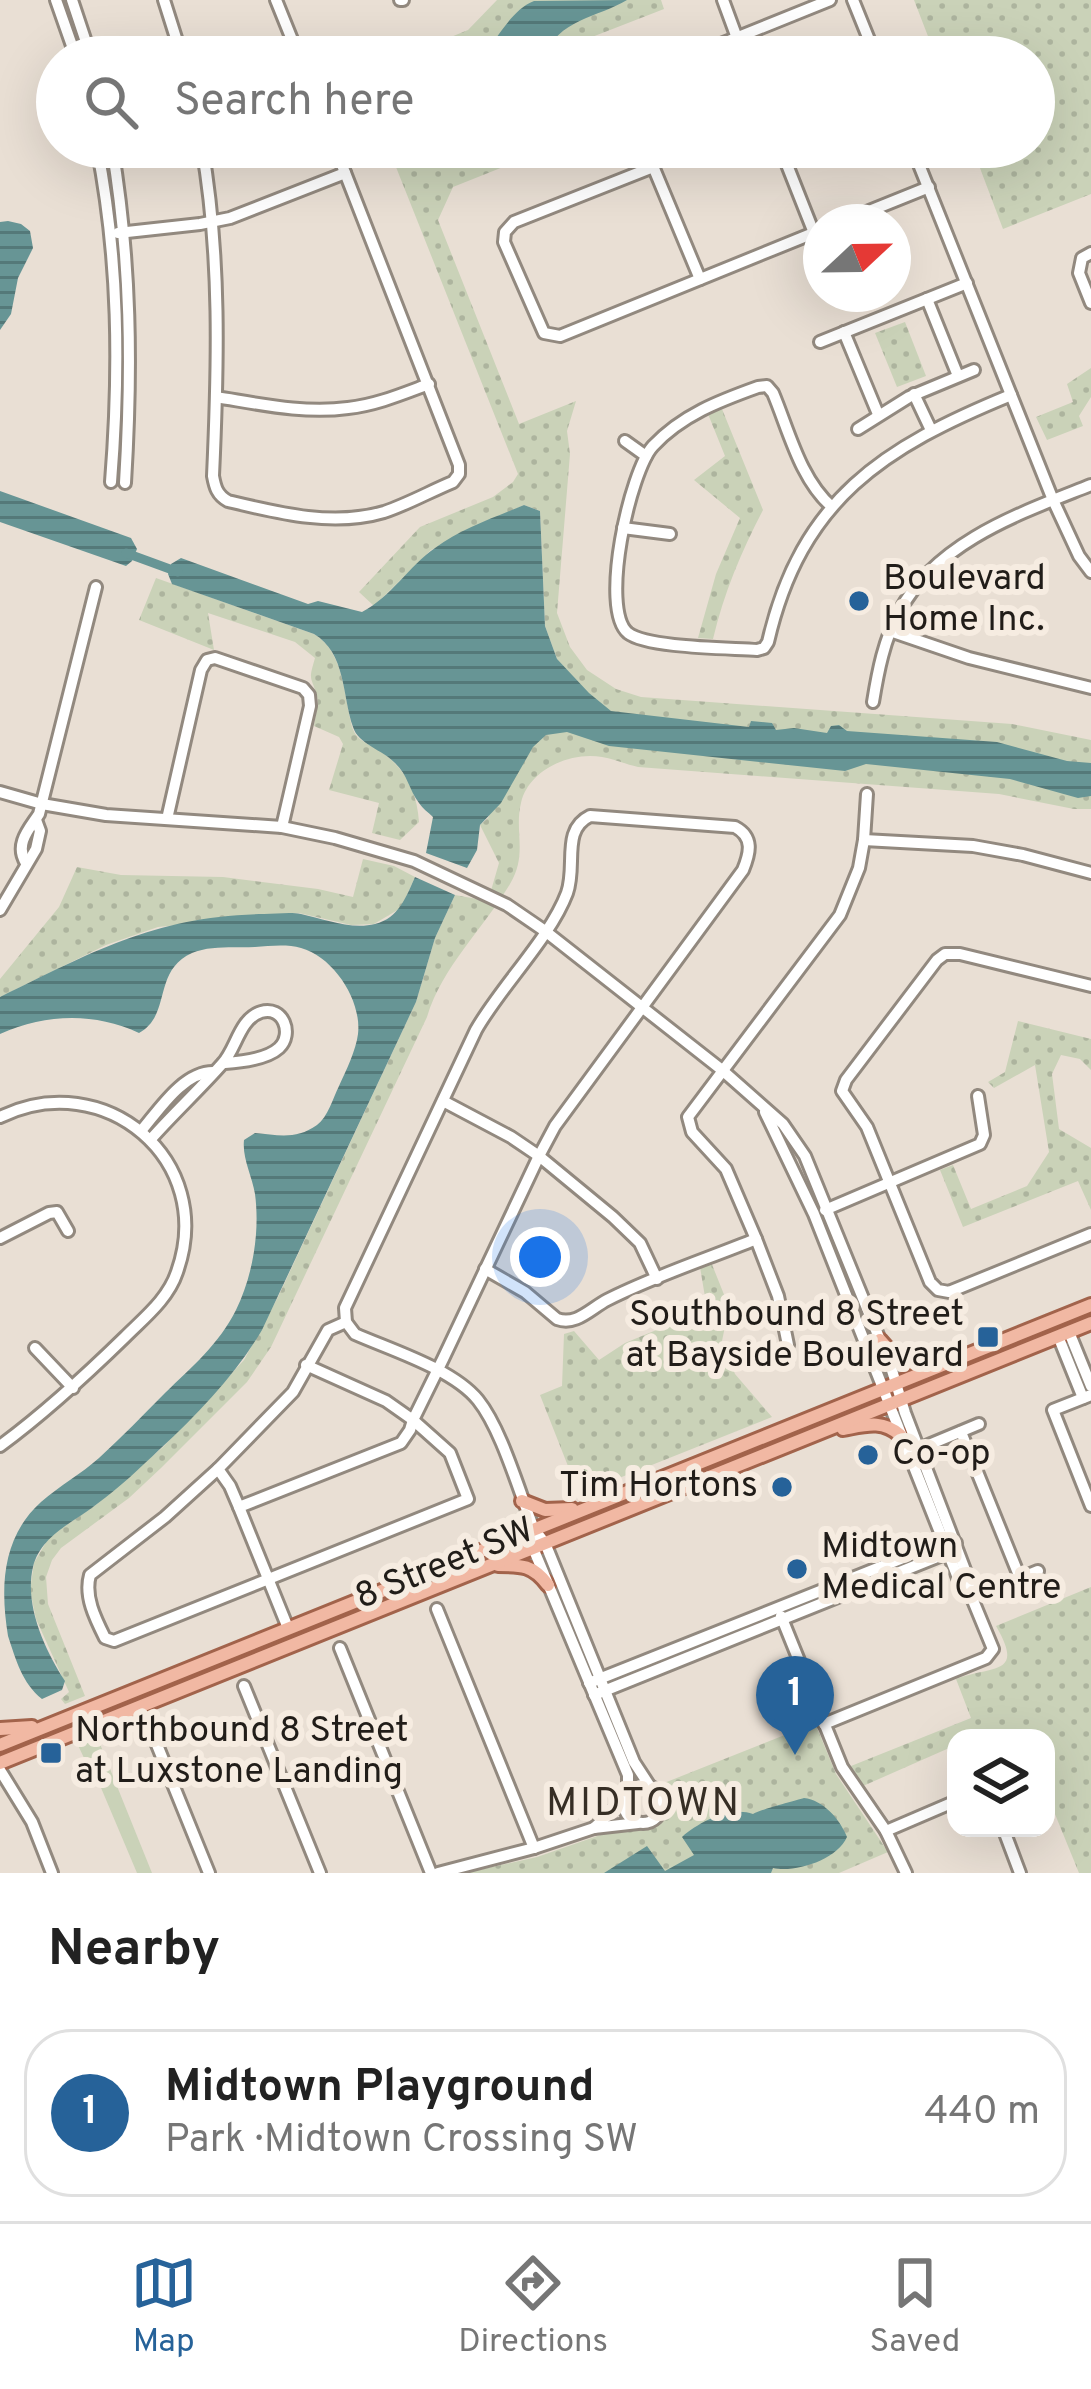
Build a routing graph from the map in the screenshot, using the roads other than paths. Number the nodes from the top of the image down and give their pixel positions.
1 (56, 0) edge
2 (71, 0) edge
3 (164, 0) edge
4 (276, 0) edge
5 (722, 0) edge
6 (830, 0) edge
7 (854, 0) edge
8 (69, 36) edge
9 (84, 36) edge
10 (175, 36) edge
11 (290, 36) edge
12 (735, 36) edge
13 (741, 36) edge
14 (868, 36) edge
15 (102, 168) edge
16 (113, 168) edge
17 (205, 168) edge
18 (343, 168) edge
19 (650, 168) edge
20 (652, 168) edge
21 (789, 168) edge
22 (920, 168) edge
23 (345, 173) junction
24 (928, 187) junction
25 (805, 204) edge
26 (886, 204) edge
27 (212, 222) junction
28 (118, 233) junction
29 (803, 238) edge
30 (1091, 253) edge
31 (700, 279) junction
32 (967, 283) junction
33 (927, 299) junction
34 (1091, 304) edge
35 (844, 332) junction
36 (820, 342) dead end
37 (974, 370) dead end
38 (958, 376) junction
39 (429, 384) junction
40 (914, 394) junction
41 (1012, 395) junction
42 (216, 397) junction
43 (878, 414) junction
44 (858, 429) dead end
45 (931, 430) junction
46 (625, 441) dead end
47 (646, 456) junction
48 (111, 482) dead end
49 (125, 483) dead end
50 (1091, 485) edge
51 (1053, 500) junction
52 (832, 507) junction
53 (623, 528) junction
54 (670, 534) dead end
55 (1091, 572) edge
56 (95, 587) dead end
57 (890, 631) junction
58 (1091, 688) edge
59 (873, 702) dead end
60 (0, 792) edge
61 (867, 794) dead end
62 (42, 804) junction
63 (167, 819) junction
64 (282, 827) junction
65 (864, 840) junction
66 (1091, 873) edge
67 (0, 910) edge
68 (545, 931) junction
69 (1091, 986) edge
70 (642, 1006) junction
71 (224, 1063) junction
72 (722, 1070) junction
73 (977, 1096) dead end
74 (443, 1101) junction
75 (763, 1109) junction
76 (0, 1117) edge
77 (146, 1135) junction
78 (539, 1156) junction
79 (892, 1181) junction
80 (828, 1209) junction
81 (814, 1214) junction
82 (68, 1231) dead end
83 (1091, 1234) edge
84 (0, 1238) edge
85 (756, 1239) junction
86 (485, 1269) junction
87 (657, 1279) junction
88 (1091, 1304) edge
89 (346, 1322) junction
90 (1091, 1323) edge
91 (1063, 1334) junction
92 (880, 1340) junction
93 (788, 1345) dead end
94 (34, 1348) dead end
95 (944, 1363) junction
96 (306, 1365) junction
97 (437, 1371) junction
98 (889, 1385) junction
99 (73, 1388) junction
100 (1088, 1393) edge
101 (895, 1402) junction
102 (413, 1420) junction
103 (979, 1424) dead end
104 (961, 1432) junction
105 (818, 1433) junction
106 (900, 1436) junction
107 (0, 1446) edge
108 (919, 1449) junction
109 (218, 1469) junction
110 (522, 1501) junction
111 (1091, 1506) edge
112 (239, 1507) junction
113 (585, 1508) junction
114 (533, 1529) junction
115 (539, 1545) junction
116 (949, 1546) junction
117 (479, 1569) junction
118 (1038, 1571) dead end
119 (1020, 1578) junction
120 (268, 1580) junction
121 (548, 1585) junction
122 (972, 1598) junction
123 (437, 1609) dead end
124 (780, 1614) junction
125 (287, 1628) junction
126 (340, 1648) dead end
127 (244, 1686) dead end
128 (597, 1687) junction
129 (824, 1724) junction
130 (149, 1725) dead end
131 (46, 1727) junction
132 (0, 1729) edge
133 (0, 1744) edge
134 (0, 1766) edge
135 (649, 1786) junction
136 (626, 1796) junction
137 (947, 1806) edge
138 (638, 1823) junction
139 (594, 1828) junction
140 (886, 1832) junction
141 (1006, 1837) edge
142 (534, 1848) junction
143 (52, 1873) edge
144 (209, 1873) edge
145 (320, 1873) edge
146 (435, 1873) edge
147 (906, 1873) edge
148 (1020, 1873) edge

1 - 8 street
2 - 9 street
3 - 10 street
4 - 11 street
5 - 12 street
6 - 13 street
7 - 14 street
15 - 28 street
16 - 28 street
17 - 27 street
18 - 23 street
19 - 31 street
20 - 31 street
21 - 25 street
22 - 24 street
23 - 27 street
23 - 39 street
24 - 26 street
24 - 32 street
27 - 28 street
27 - 42 street
28 - 48 street
28 - 49 street
29 - 31 street
30 - 34 street
32 - 33 street
32 - 41 street
33 - 35 street
33 - 38 street
35 - 36 street
35 - 43 street
37 - 38 street
38 - 40 street
39 - 42 street
39 - 42 street
40 - 43 street
40 - 45 street
41 - 45 street
41 - 51 street
43 - 44 street
45 - 52 street
46 - 47 street
47 - 52 street
47 - 53 street
50 - 51 street
51 - 55 street
51 - 57 street
52 - 53 street
53 - 54 street
56 - 62 street
57 - 58 street
57 - 59 street
60 - 62 street
61 - 65 street
62 - 63 street
62 - 67 street
63 - 64 street
63 - 64 street
64 - 68 street
65 - 66 street
65 - 72 street
68 - 70 street
68 - 70 street
68 - 74 street
69 - 79 street
70 - 72 street
70 - 78 street
71 - 71 street
71 - 77 street
72 - 75 street
72 - 85 street
73 - 79 street
74 - 78 street
74 - 89 street
75 - 80 street
75 - 81 street
76 - 77 street
77 - 99 street
78 - 86 street
78 - 87 street
79 - 80 street
79 - 83 street
80 - 81 street
80 - 92 street
81 - 98 street
82 - 84 street
85 - 87 street
85 - 93 street
86 - 87 street
86 - 97 street
88 - 95 main road, 8 Street SW
89 - 96 street
89 - 97 street
90 - 91 main road, 8 Street SW
91 - 100 street
91 - 101 main road, 8 Street SW
92 - 95 main road
92 - 98 street
94 - 99 street
95 - 98 main road, 8 Street SW
96 - 102 street
96 - 109 street
97 - 102 street
97 - 110 street
98 - 101 street
98 - 113 main road, 8 Street SW
99 - 107 street
100 - 111 street
101 - 105 main road, 8 Street SW
101 - 106 street
101 - 108 street
102 - 112 street
102 - 120 street
103 - 104 street
104 - 108 street
104 - 119 street
105 - 106 main road
105 - 115 main road, 8 Street SW
106 - 116 street
108 - 116 street
109 - 112 street
109 - 120 street
110 - 113 main road
110 - 114 street
112 - 120 street
113 - 114 main road, 8 Street SW
114 - 115 street
114 - 125 main road, 8 Street SW
115 - 117 main road, 8 Street SW
115 - 121 street
115 - 128 street
116 - 122 street
116 - 124 street
117 - 121 main road
117 - 134 main road, 8 Street SW
118 - 119 street
119 - 122 street
120 - 125 street
121 - 128 street
122 - 129 street
123 - 142 street
124 - 128 street
124 - 129 street
125 - 131 main road, 8 Street SW
126 - 146 street
127 - 145 street
128 - 135 street
128 - 136 street
129 - 140 street
130 - 144 street
131 - 132 main road
131 - 133 main road, 8 Street SW
134 - 143 street
135 - 136 street
135 - 138 street
136 - 138 street
136 - 139 street
137 - 140 street
138 - 139 street
139 - 142 street
140 - 147 street
141 - 148 street
142 - 146 street

